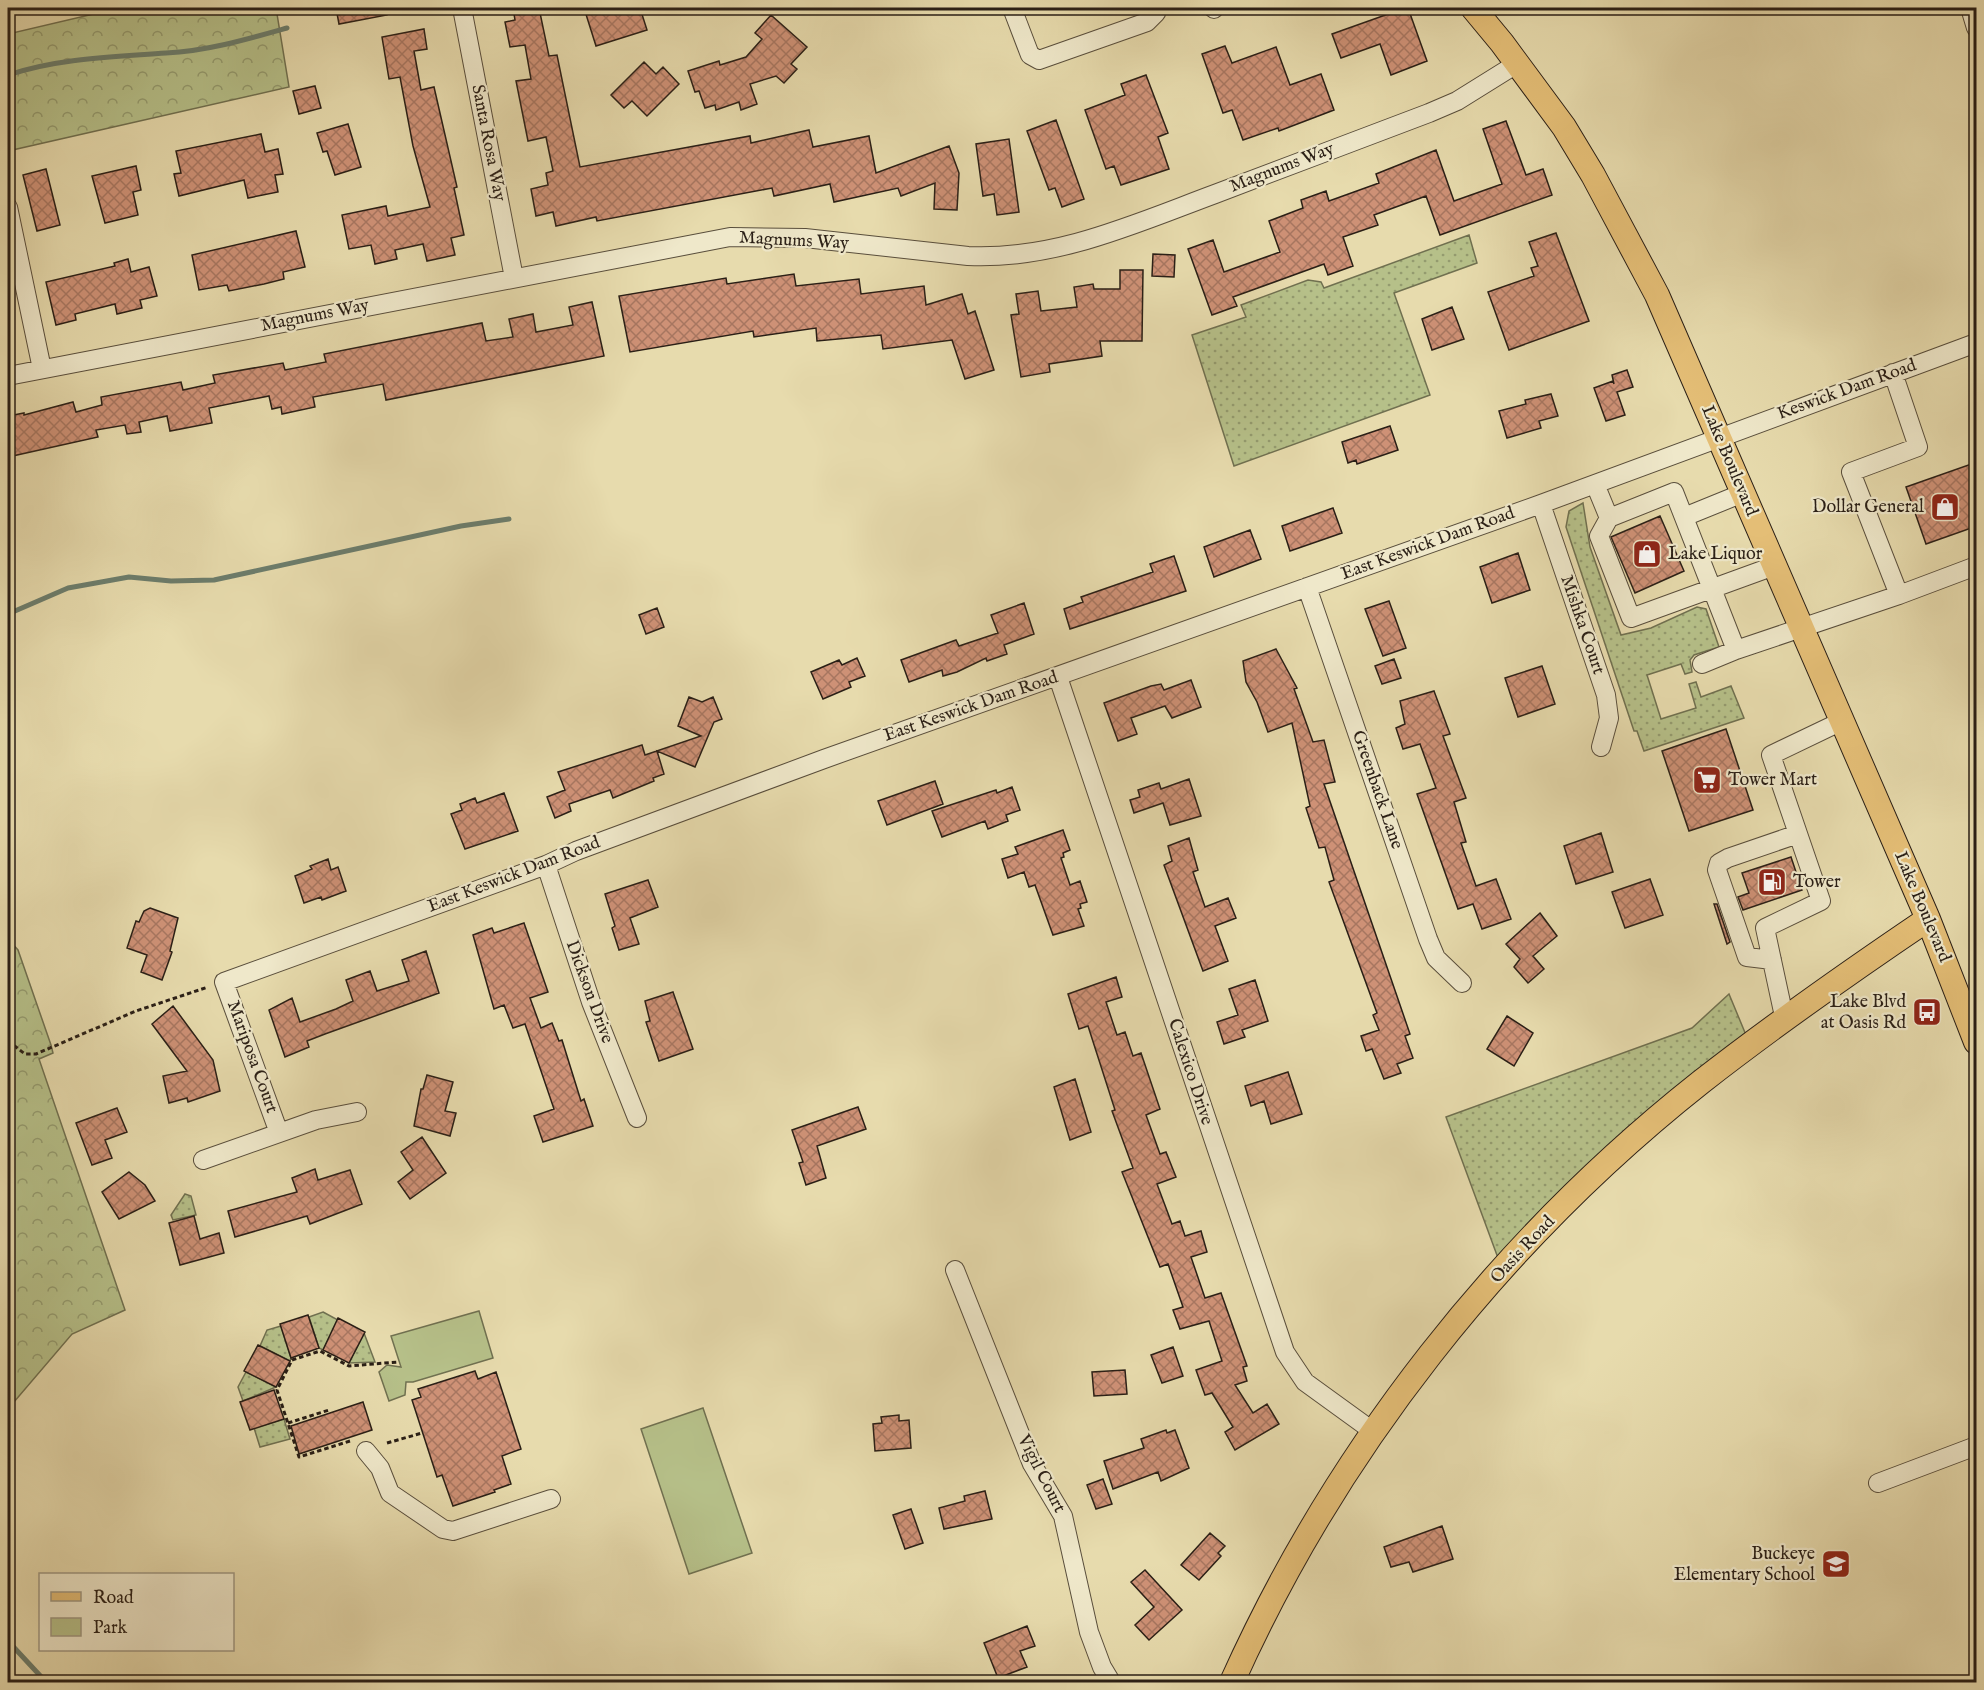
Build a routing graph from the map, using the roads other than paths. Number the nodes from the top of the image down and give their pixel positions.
1 (462, 8) edge
2 (1012, 8) edge
3 (1154, 8) edge
4 (1473, 8) edge
5 (1970, 8) edge
6 (1977, 28) edge
7 (1518, 63) junction
8 (8, 207) edge
9 (514, 278) junction
10 (1977, 343) edge
11 (42, 369) junction
12 (1893, 373) junction
13 (8, 376) edge
14 (1719, 437) junction
15 (1595, 484) junction
16 (1743, 494) junction
17 (1541, 504) junction
18 (1684, 517) junction
19 (1609, 518) junction
20 (1774, 566) junction
21 (1977, 566) edge
22 (1307, 587) junction
23 (1712, 587) junction
24 (1899, 595) junction
25 (1801, 628) junction
26 (1736, 650) junction
27 (1702, 664) dead end
28 (1058, 677) junction
29 (1842, 721) junction
30 (1601, 747) dead end
31 (1798, 834) junction
32 (546, 865) junction
33 (1928, 919) junction
34 (1772, 960) junction
35 (224, 982) joint
36 (1462, 983) dead end
37 (1785, 1020) junction
38 (1977, 1042) edge
39 (357, 1112) dead end
40 (637, 1118) dead end
41 (279, 1133) junction
42 (203, 1160) dead end
43 (955, 1270) dead end
44 (1374, 1432) junction
45 (1977, 1446) edge
46 (366, 1451) dead end
47 (1878, 1483) dead end
48 (552, 1499) dead end
49 (1111, 1683) edge
50 (1232, 1683) edge

1 - 9 street, Santa Rosa Way
2 - 3 street
4 - 7 main road, Lake Boulevard
5 - 6 street
7 - 9 street, Magnums Way
7 - 14 main road, Lake Boulevard
8 - 11 street
9 - 11 street, Magnums Way
10 - 12 street, Keswick Dam Road
11 - 13 street, Magnums Way
12 - 14 street, Keswick Dam Road
12 - 24 street
14 - 15 street, East Keswick Dam Road
14 - 16 main road, Lake Boulevard
15 - 17 street, East Keswick Dam Road
15 - 19 street
16 - 18 street
16 - 20 main road, Lake Boulevard
17 - 22 street, East Keswick Dam Road
17 - 30 street, Mishka Court
18 - 19 street
18 - 23 street
19 - 23 street
20 - 23 street
20 - 25 main road, Lake Boulevard
21 - 24 street
22 - 28 street, East Keswick Dam Road
22 - 36 street, Greenback Lane
23 - 26 street
24 - 25 street
25 - 26 street
25 - 29 main road, Lake Boulevard
26 - 27 street
28 - 32 street, East Keswick Dam Road
28 - 44 street, Calexico Drive
29 - 31 street
29 - 33 main road, Lake Boulevard
31 - 34 street
31 - 34 street
32 - 35 street, East Keswick Dam Road
32 - 40 street, Dickson Drive
33 - 37 main road, Oasis Road
33 - 38 main road, Lake Boulevard
34 - 37 street
35 - 41 street, Mariposa Court
37 - 44 main road, Oasis Road
39 - 41 street, Mariposa Court
41 - 42 street, Mariposa Court
43 - 49 street, Vigil Court
44 - 50 main road, Oasis Road
45 - 47 street
46 - 48 street

